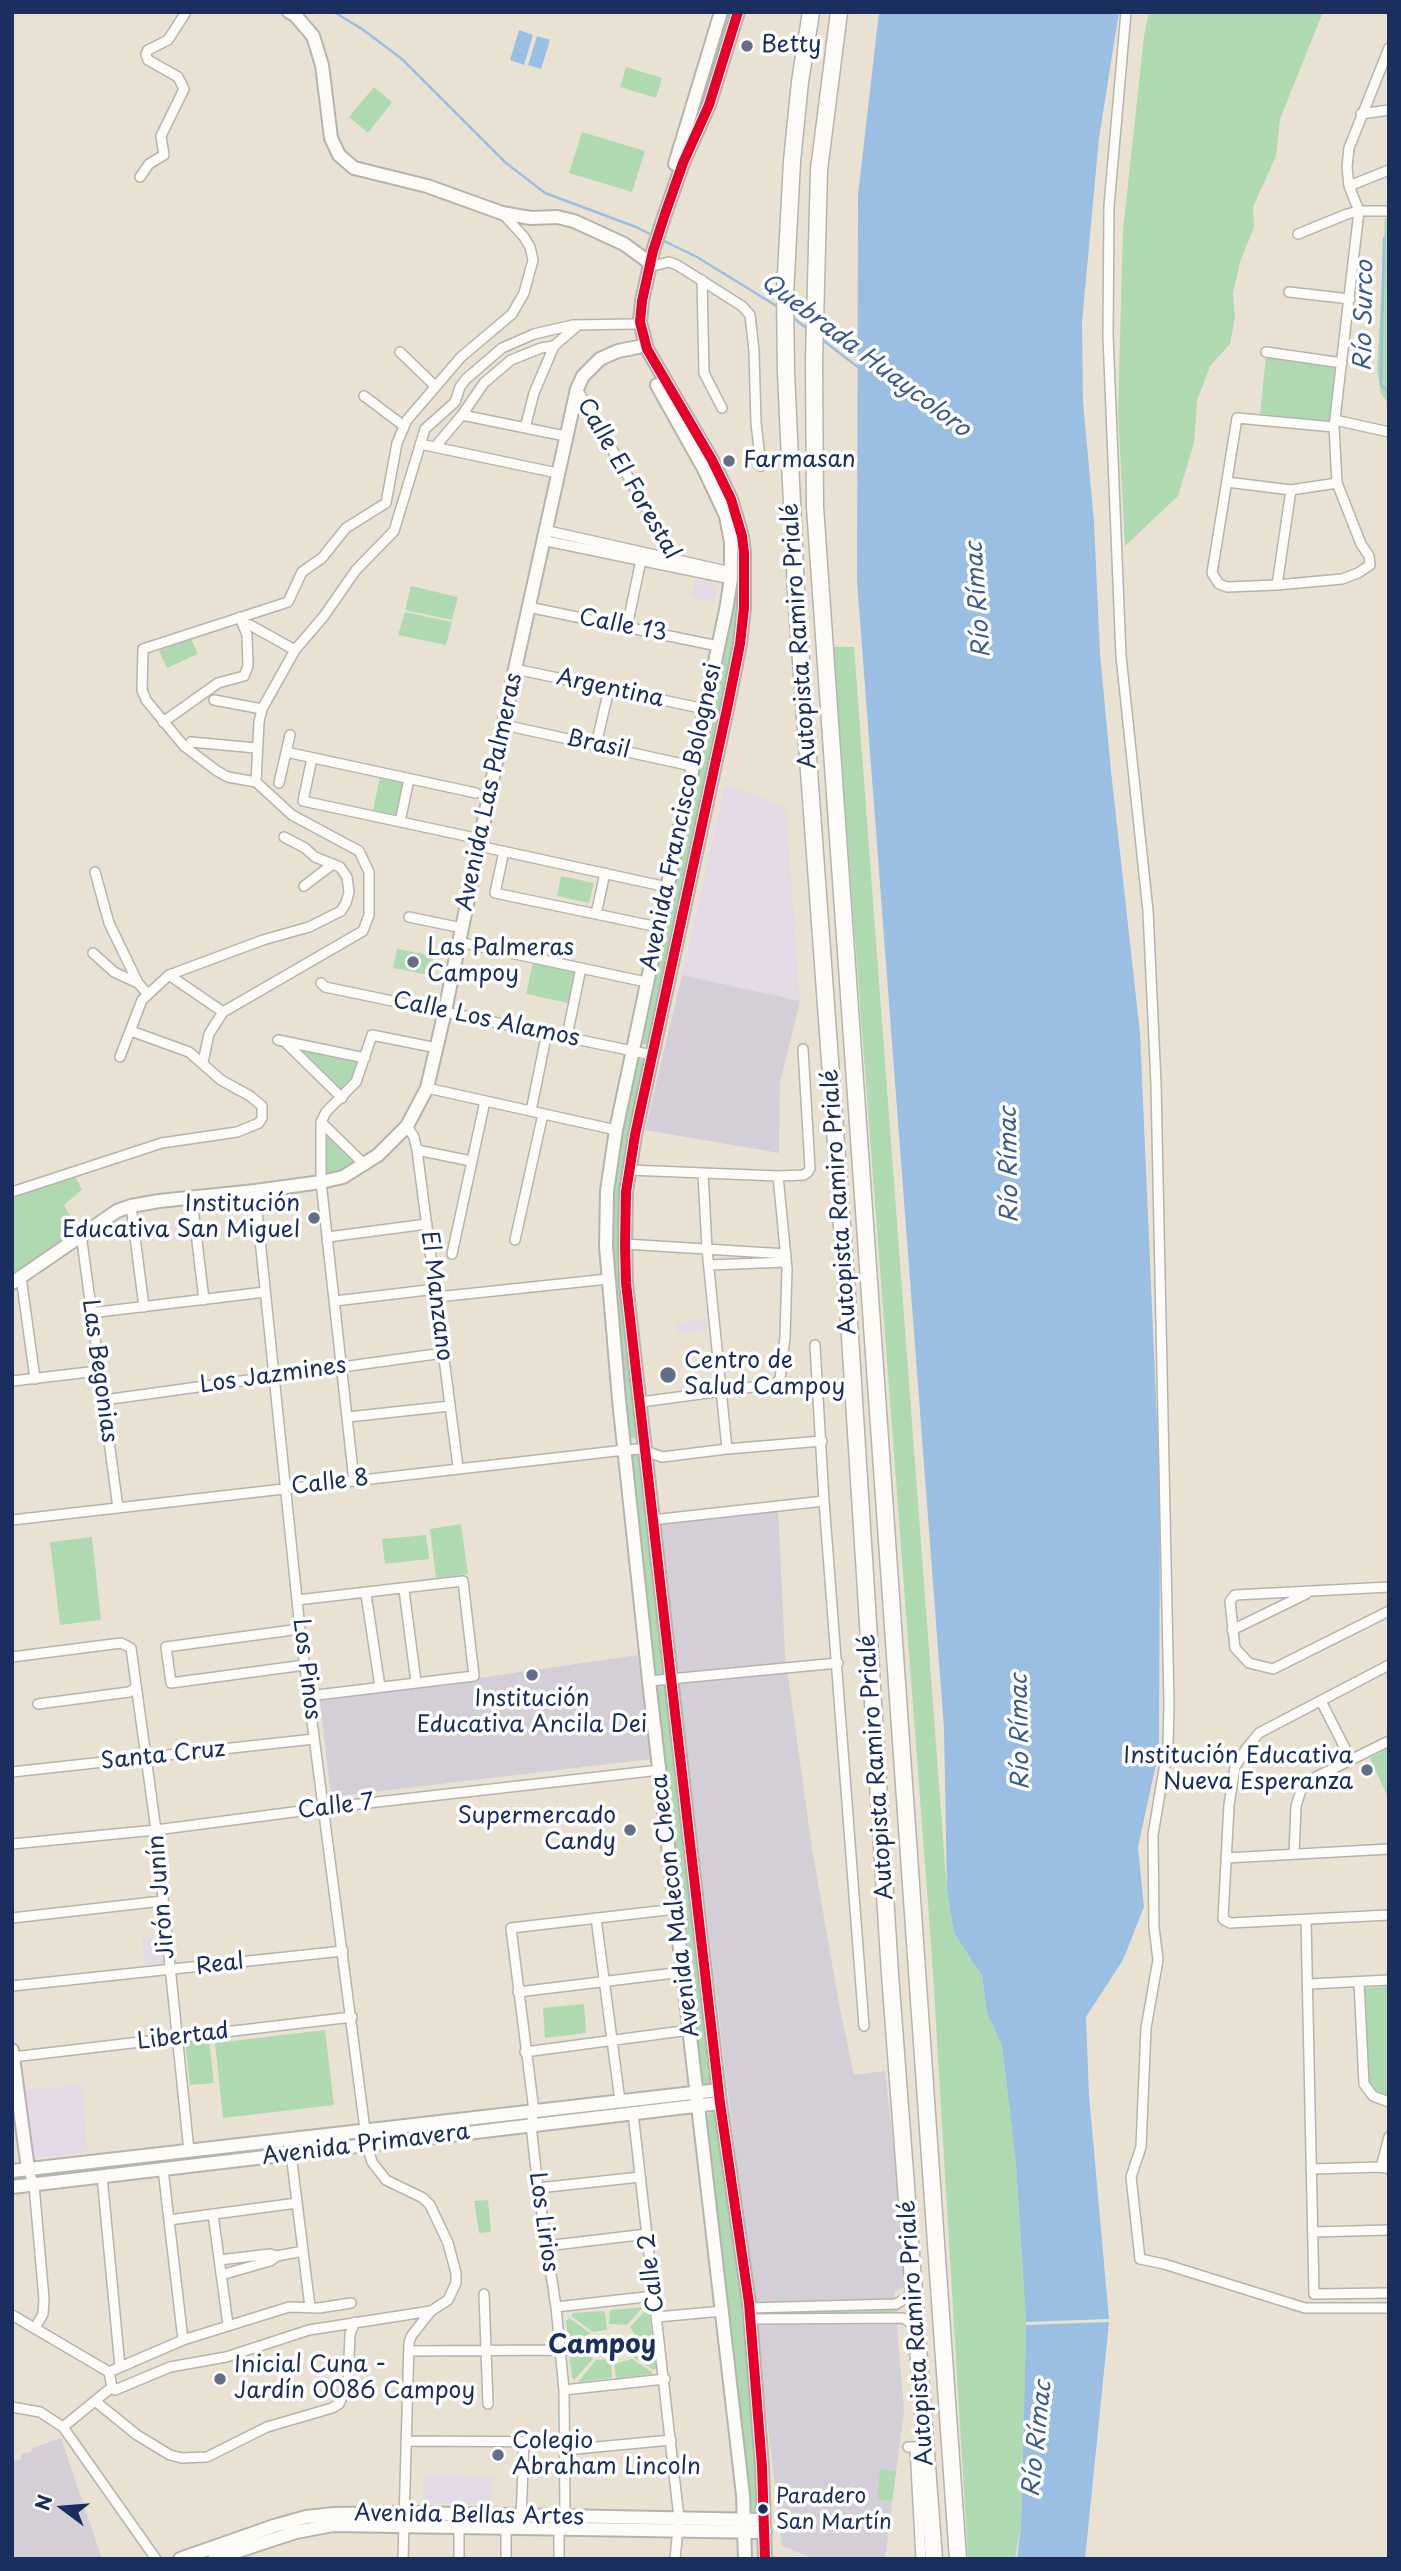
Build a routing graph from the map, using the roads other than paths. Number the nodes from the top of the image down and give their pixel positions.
1 (187, 12) edge
2 (289, 12) edge
3 (721, 12) edge
4 (738, 12) edge
5 (811, 12) edge
6 (839, 12) edge
7 (1126, 12) edge
8 (1389, 48) edge
9 (1389, 110) edge
10 (1362, 114) junction
11 (1389, 170) edge
12 (140, 177) dead end
13 (1349, 186) junction
14 (1359, 211) junction
15 (1383, 211) edge
16 (502, 213) junction
17 (663, 213) junction
18 (1298, 234) dead end
19 (649, 256) junction
20 (702, 280) junction
21 (1289, 292) dead end
22 (1350, 299) junction
23 (634, 324) junction
24 (577, 325) junction
25 (554, 346) junction
26 (638, 346) junction
27 (400, 352) dead end
28 (1266, 352) dead end
29 (1342, 363) junction
30 (435, 386) junction
31 (577, 389) junction
32 (364, 396) dead end
33 (722, 408) dead end
34 (461, 415) junction
35 (1335, 424) junction
36 (404, 426) junction
37 (525, 428) junction
38 (1389, 432) edge
39 (565, 436) junction
40 (420, 443) junction
41 (435, 447) junction
42 (761, 466) dead end
43 (557, 473) junction
44 (1227, 482) junction
45 (1337, 483) junction
46 (1291, 489) junction
47 (543, 535) junction
48 (641, 561) junction
49 (678, 564) junction
50 (731, 575) junction
51 (1277, 585) junction
52 (528, 607) junction
53 (242, 621) junction
54 (627, 627) junction
55 (718, 646) junction
56 (295, 650) junction
57 (515, 669) junction
58 (609, 689) junction
59 (214, 700) dead end
60 (262, 709) junction
61 (705, 709) junction
62 (163, 722) junction
63 (504, 725) junction
64 (290, 735) dead end
65 (191, 742) dead end
66 (596, 745) junction
67 (256, 748) junction
68 (286, 752) junction
69 (312, 758) junction
70 (692, 766) junction
71 (409, 779) junction
72 (256, 782) junction
73 (279, 783) dead end
74 (475, 793) dead end
75 (400, 822) junction
76 (284, 837) dead end
77 (480, 843) junction
78 (503, 851) junction
79 (333, 864) junction
80 (95, 872) dead end
81 (605, 873) junction
82 (304, 886) dead end
83 (667, 887) junction
84 (596, 914) junction
85 (409, 917) dead end
86 (658, 927) junction
87 (462, 928) junction
88 (459, 942) junction
89 (93, 953) dead end
90 (581, 968) junction
91 (169, 975) junction
92 (646, 982) junction
93 (321, 983) dead end
94 (138, 984) junction
95 (148, 993) junction
96 (446, 1011) junction
97 (223, 1012) junction
98 (131, 1031) junction
99 (547, 1032) junction
100 (567, 1037) junction
101 (437, 1048) junction
102 (803, 1049) dead end
103 (632, 1050) junction
104 (652, 1055) junction
105 (120, 1057) dead end
106 (365, 1058) junction
107 (203, 1062) junction
108 (427, 1088) junction
109 (342, 1098) junction
110 (485, 1101) junction
111 (531, 1111) junction
112 (542, 1114) junction
113 (321, 1122) junction
114 (407, 1126) junction
115 (616, 1130) junction
116 (416, 1150) junction
117 (471, 1161) junction
118 (365, 1165) junction
119 (629, 1170) junction
120 (703, 1173) junction
121 (778, 1176) junction
122 (321, 1182) junction
123 (255, 1191) junction
124 (12, 1192) edge
125 (192, 1199) junction
126 (131, 1206) junction
127 (427, 1224) junction
128 (81, 1234) junction
129 (328, 1237) junction
130 (515, 1240) dead end
131 (625, 1244) junction
132 (707, 1249) junction
133 (452, 1254) dead end
134 (786, 1258) junction
135 (709, 1265) junction
136 (608, 1279) junction
137 (17, 1280) edge
138 (626, 1283) joint
139 (265, 1292) junction
140 (436, 1293) junction
141 (204, 1300) junction
142 (335, 1301) junction
143 (144, 1307) junction
144 (90, 1313) junction
145 (815, 1345) dead end
146 (443, 1353) junction
147 (343, 1366) junction
148 (98, 1371) junction
149 (274, 1376) junction
150 (35, 1379) junction
151 (12, 1381) edge
152 (721, 1391) junction
153 (104, 1400) junction
154 (641, 1402) junction
155 (450, 1406) junction
156 (348, 1417) junction
157 (822, 1441) junction
158 (727, 1449) junction
159 (625, 1450) junction
160 (647, 1453) junction
161 (458, 1467) junction
162 (354, 1481) junction
163 (286, 1489) junction
164 (824, 1501) junction
165 (118, 1508) junction
166 (12, 1520) edge
167 (652, 1520) junction
168 (1389, 1587) edge
169 (404, 1590) junction
170 (1312, 1591) junction
171 (366, 1594) junction
172 (297, 1600) junction
173 (1389, 1611) edge
174 (300, 1629) junction
175 (1232, 1630) junction
176 (12, 1657) edge
177 (838, 1664) junction
178 (304, 1665) junction
179 (1389, 1665) edge
180 (671, 1678) junction
181 (649, 1681) junction
182 (416, 1682) junction
183 (380, 1687) junction
184 (136, 1688) junction
185 (309, 1696) junction
186 (1321, 1701) junction
187 (38, 1704) dead end
188 (314, 1739) junction
189 (1389, 1741) edge
190 (146, 1758) junction
191 (1351, 1760) junction
192 (660, 1770) junction
193 (12, 1772) edge
194 (324, 1808) junction
195 (156, 1830) junction
196 (12, 1844) edge
197 (1389, 1849) edge
198 (1294, 1854) junction
199 (1226, 1858) junction
200 (162, 1901) junction
201 (676, 1909) junction
202 (1389, 1915) edge
203 (12, 1917) edge
204 (596, 1918) junction
205 (1306, 1920) junction
206 (343, 1951) junction
207 (169, 1971) junction
208 (683, 1972) junction
209 (1389, 1980) edge
210 (603, 1982) junction
211 (1359, 1983) junction
212 (1309, 1984) junction
213 (12, 1986) edge
214 (518, 1992) junction
215 (352, 2017) junction
216 (864, 2026) dead end
217 (690, 2030) junction
218 (177, 2038) junction
219 (610, 2040) junction
220 (525, 2052) junction
221 (13, 2054) edge
222 (720, 2097) junction
223 (699, 2099) junction
224 (620, 2101) junction
225 (1389, 2102) edge
226 (534, 2111) junction
227 (633, 2113) junction
228 (531, 2125) junction
229 (1389, 2137) edge
230 (366, 2138) junction
231 (189, 2151) junction
232 (291, 2154) junction
233 (1385, 2168) edge
234 (28, 2169) junction
235 (163, 2169) junction
236 (1311, 2169) junction
237 (12, 2171) edge
238 (102, 2176) junction
239 (640, 2177) junction
240 (34, 2185) junction
241 (12, 2187) edge
242 (538, 2188) junction
243 (297, 2203) junction
244 (213, 2214) junction
245 (169, 2220) junction
246 (1389, 2230) edge
247 (1313, 2232) junction
248 (647, 2234) junction
249 (546, 2246) junction
250 (303, 2251) junction
251 (278, 2256) junction
252 (219, 2260) junction
253 (221, 2275) junction
254 (913, 2278) junction
255 (1389, 2293) edge
256 (484, 2294) dead end
257 (654, 2296) junction
258 (351, 2303) dead end
259 (310, 2307) junction
260 (555, 2307) junction
261 (1389, 2308) edge
262 (431, 2311) junction
263 (723, 2311) junction
264 (749, 2314) junction
265 (12, 2315) edge
266 (657, 2317) junction
267 (355, 2322) junction
268 (228, 2325) junction
269 (35, 2328) junction
270 (918, 2328) junction
271 (183, 2340) junction
272 (486, 2350) junction
273 (560, 2350) junction
274 (409, 2351) junction
275 (120, 2367) junction
276 (109, 2372) junction
277 (664, 2379) junction
278 (112, 2387) junction
279 (564, 2390) junction
280 (94, 2401) junction
281 (488, 2404) dead end
282 (12, 2407) edge
283 (63, 2427) junction
284 (671, 2440) junction
285 (406, 2441) junction
286 (524, 2442) junction
287 (565, 2446) junction
288 (908, 2447) dead end
289 (404, 2519) junction
290 (521, 2523) junction
291 (562, 2524) junction
292 (678, 2524) junction
293 (745, 2526) junction
294 (764, 2526) junction
295 (459, 2528) junction
296 (506, 2529) junction
297 (766, 2558) edge
298 (156, 2559) edge
299 (180, 2559) edge
300 (214, 2559) edge
301 (402, 2559) edge
302 (458, 2559) edge
303 (506, 2559) edge
304 (559, 2559) edge
305 (675, 2559) edge
306 (745, 2559) edge
307 (921, 2559) edge
308 (934, 2559) edge
309 (958, 2559) edge

1 - 12 street
2 - 16 main road
3 - 17 main road
4 - 17 main road
5 - 254 highway, Autopista Ramiro Prialé
6 - 309 highway, Autopista Ramiro Prialé
7 - 261 street
8 - 10 street
9 - 10 street
10 - 13 street
11 - 13 street
13 - 14 street
14 - 15 street
14 - 18 street
14 - 22 street
16 - 19 main road
16 - 30 street
17 - 19 main road
19 - 20 street
19 - 23 main road, Avenida Francisco Bolognesi
19 - 104 main road, Avenida Francisco Bolognesi
20 - 33 street
20 - 42 street
21 - 22 street
22 - 29 street
23 - 24 street
23 - 26 main road, Avenida Francisco Bolognesi
24 - 25 street
24 - 40 street
25 - 34 street
25 - 37 street
26 - 31 main road, Avenida Las Palmeras
26 - 50 main road, Avenida Francisco Bolognesi
27 - 30 street
28 - 29 street
29 - 35 street
30 - 36 street
31 - 39 main road, Avenida Las Palmeras
31 - 49 street, Calle El Forestal
32 - 36 street
34 - 37 street
34 - 41 street
35 - 38 street
35 - 44 street
35 - 45 street
36 - 53 street
37 - 39 street
39 - 43 main road, Avenida Las Palmeras
40 - 41 street
40 - 56 street
41 - 43 street
43 - 47 main road, Avenida Las Palmeras
44 - 46 street
44 - 51 street
45 - 46 street
45 - 51 street
46 - 51 street
47 - 48 street
47 - 49 street
47 - 52 main road, Avenida Las Palmeras
48 - 49 street
48 - 54 street
49 - 50 street
50 - 55 main road, Avenida Francisco Bolognesi
52 - 54 street, Calle 13
52 - 57 main road, Avenida Las Palmeras
53 - 56 street
53 - 62 street
53 - 62 street
54 - 55 street, Calle 13
55 - 61 main road, Avenida Francisco Bolognesi
56 - 60 street
57 - 58 street, Argentina
57 - 63 main road, Avenida Las Palmeras
58 - 61 street, Argentina
58 - 66 street
59 - 60 street
60 - 67 street
61 - 70 main road, Avenida Francisco Bolognesi
62 - 72 street
63 - 66 street, Brasil
63 - 77 main road, Avenida Las Palmeras
64 - 68 street
65 - 67 street
66 - 70 street, Brasil
67 - 72 street
68 - 69 street
68 - 73 street
69 - 71 street
69 - 75 street
70 - 83 main road, Avenida Francisco Bolognesi
71 - 74 street
71 - 75 street
72 - 97 street
75 - 77 street
76 - 79 street
77 - 78 street
77 - 87 main road, Avenida Las Palmeras
78 - 81 street
78 - 84 street
79 - 82 street
79 - 91 street
80 - 94 street
81 - 83 street
81 - 84 street
83 - 86 main road, Avenida Francisco Bolognesi
84 - 86 street
85 - 87 street
86 - 92 main road, Avenida Francisco Bolognesi
87 - 88 main road, Avenida Las Palmeras
88 - 90 street
88 - 96 main road, Avenida Las Palmeras
89 - 94 street
90 - 92 street
90 - 100 street
91 - 95 street
91 - 97 street
92 - 103 main road, Avenida Francisco Bolognesi
93 - 96 street, Calle Los Alamos
94 - 95 street
95 - 98 street
96 - 99 street, Calle Los Alamos
96 - 101 main road, Avenida Las Palmeras
97 - 107 street
98 - 105 street
98 - 107 street
99 - 100 street, Calle Los Alamos
99 - 111 street
100 - 103 street, Calle Los Alamos
101 - 106 street
101 - 108 main road, Avenida Las Palmeras
102 - 121 street
103 - 104 street, Calle Los Alamos
103 - 115 main road, Avenida Francisco Bolognesi
104 - 119 main road, Avenida Francisco Bolognesi
106 - 109 street
106 - 109 street
107 - 124 street
108 - 110 street
108 - 114 main road, Avenida Las Palmeras
109 - 113 street
110 - 111 street
110 - 117 street
111 - 112 street
112 - 115 street
112 - 130 street
113 - 118 street
113 - 122 street
114 - 116 street, El Manzano
114 - 118 main road, Avenida Las Palmeras
115 - 136 main road, Avenida Francisco Bolognesi
116 - 117 street
116 - 127 street, El Manzano
117 - 133 street
118 - 122 main road, Avenida Las Palmeras
119 - 120 street
119 - 131 main road, Avenida Francisco Bolognesi
120 - 121 street
120 - 132 street
121 - 134 street
122 - 123 main road, Avenida Las Palmeras
122 - 129 street
123 - 125 main road, Avenida Las Palmeras
123 - 139 street, Los Pinos
125 - 126 main road, Avenida Las Palmeras
125 - 141 street
126 - 128 main road, Avenida Las Palmeras
126 - 143 street
127 - 129 street
127 - 140 street, El Manzano
128 - 137 main road, Avenida Las Palmeras
128 - 144 street, Las Begonias
129 - 142 street
131 - 132 street
131 - 138 main road, Avenida Francisco Bolognesi
132 - 134 street
132 - 135 street
134 - 135 street
134 - 152 street
135 - 152 street
136 - 140 street
136 - 159 main road, Avenida Malecon Checa
137 - 150 street
138 - 154 main road, Avenida Malecon Checa
139 - 141 street
139 - 149 street, Los Pinos
140 - 142 street
140 - 146 street, El Manzano
141 - 143 street
142 - 147 street
143 - 144 street
144 - 148 street, Las Begonias
145 - 157 street
146 - 147 street, Los Jazmines
146 - 155 street, El Manzano
147 - 149 street, Los Jazmines
147 - 156 street
148 - 150 street
148 - 153 street, Las Begonias
149 - 153 street, Los Jazmines
149 - 163 street, Los Pinos
150 - 151 street
152 - 154 street
152 - 158 street
153 - 165 street, Las Begonias
154 - 160 main road, Avenida Malecon Checa
155 - 156 street
155 - 161 street, El Manzano
156 - 162 street
157 - 158 street, Calle 8
157 - 164 street
158 - 160 street, Calle 8
159 - 160 street, Calle 8
159 - 161 street, Calle 8
159 - 181 main road, Avenida Malecon Checa
160 - 167 main road, Avenida Malecon Checa
161 - 162 street, Calle 8
162 - 163 street, Calle 8
163 - 165 street, Calle 8
163 - 172 street, Los Pinos
164 - 167 street
164 - 177 street
165 - 166 street, Calle 8
167 - 180 main road, Avenida Malecon Checa
168 - 170 street
169 - 171 street
169 - 182 street
169 - 182 street
170 - 175 street
170 - 175 street
171 - 172 street
171 - 183 street
172 - 174 street, Los Pinos
173 - 175 street
174 - 178 street, Los Pinos
174 - 178 street
176 - 184 street, Jirón Junín
177 - 180 street
177 - 216 street
178 - 185 street, Los Pinos
179 - 186 street
180 - 181 street
180 - 222 main road, Avenida Malecon Checa
181 - 192 main road, Avenida Malecon Checa
182 - 183 street
183 - 185 street
184 - 187 street
184 - 190 street, Jirón Junín
185 - 188 street, Los Pinos
186 - 191 street
186 - 199 street
188 - 190 street, Santa Cruz
188 - 194 street, Los Pinos
189 - 191 street
190 - 193 street, Santa Cruz
190 - 195 street, Jirón Junín
191 - 198 street
192 - 194 street, Calle 7
192 - 201 main road, Avenida Malecon Checa
194 - 195 street, Calle 7
194 - 206 street, Los Pinos
195 - 196 street, Calle 7
195 - 200 street, Jirón Junín
197 - 198 street
198 - 199 street
199 - 205 street
200 - 203 street
200 - 207 street, Jirón Junín
201 - 204 street
201 - 208 main road, Avenida Malecon Checa
202 - 205 street
204 - 210 street
204 - 214 street, Los Lirios
205 - 212 street
206 - 207 street, Real
206 - 215 street, Los Pinos
207 - 213 street, Real
207 - 218 street, Jirón Junín
208 - 210 street
208 - 217 main road, Avenida Malecon Checa
209 - 211 street
210 - 214 street
210 - 219 street
211 - 212 street
211 - 225 street
212 - 236 street
214 - 220 street, Los Lirios
215 - 218 street, Libertad
215 - 230 street, Los Pinos
217 - 219 street
217 - 223 main road, Avenida Malecon Checa
218 - 221 street, Libertad
218 - 231 street, Jirón Junín
219 - 220 street
219 - 224 street
220 - 226 street, Los Lirios
221 - 234 main road
222 - 223 main road, Avenida Primavera
222 - 264 main road, Avenida Malecon Checa
223 - 224 main road, Avenida Primavera
223 - 227 main road, Avenida Primavera
223 - 263 main road, Avenida Malecon Checa
224 - 226 main road, Avenida Primavera
226 - 228 street, Los Lirios
226 - 230 main road, Avenida Primavera
227 - 228 main road, Avenida Primavera
227 - 239 street, Calle 2
228 - 230 main road, Avenida Primavera
228 - 242 street, Los Lirios
229 - 233 street
230 - 231 main road, Avenida Primavera
230 - 232 main road, Avenida Primavera
230 - 262 street, Los Pinos
231 - 234 main road, Avenida Primavera
232 - 235 main road, Avenida Primavera
232 - 243 street
233 - 236 street
234 - 237 main road, Avenida Primavera
234 - 240 street
235 - 238 main road, Avenida Primavera
235 - 245 street
236 - 247 street
238 - 240 main road, Avenida Primavera
238 - 275 street
239 - 242 street
239 - 248 street, Calle 2
240 - 241 main road, Avenida Primavera
240 - 269 street
242 - 249 street, Los Lirios
243 - 244 street
243 - 250 street
244 - 245 street
244 - 252 street
245 - 271 street
246 - 247 street
247 - 255 street
248 - 249 street
248 - 257 street, Calle 2
249 - 260 street, Los Lirios
250 - 251 street
250 - 259 street
251 - 252 street
251 - 253 street
252 - 253 street
253 - 268 street
254 - 264 street
254 - 270 highway, Autopista Ramiro Prialé
256 - 272 street
257 - 260 street
257 - 266 street, Calle 2
258 - 259 street
259 - 268 street
260 - 273 street, Los Lirios
262 - 267 street
262 - 274 street, Los Pinos
263 - 266 street
263 - 293 main road, Avenida Malecon Checa
264 - 270 street
264 - 294 main road, Avenida Malecon Checa
265 - 269 street
266 - 277 street, Calle 2
267 - 278 street
267 - 280 street
268 - 271 street
269 - 276 street
270 - 308 highway, Autopista Ramiro Prialé
271 - 275 street
272 - 273 street
272 - 274 street
272 - 281 street
273 - 279 street, Los Lirios
274 - 285 street
275 - 276 street
276 - 278 street
277 - 279 street
277 - 284 street, Calle 2
278 - 280 street
279 - 287 street, Los Lirios
280 - 283 street
282 - 283 street
283 - 298 street
284 - 287 street
284 - 292 street, Calle 2
285 - 286 street
285 - 289 street
286 - 287 street
286 - 290 street
287 - 291 street, Los Lirios
288 - 307 street
289 - 290 main road, Avenida Bellas Artes
289 - 295 main road, Avenida Bellas Artes
289 - 299 main road, Avenida Bellas Artes
289 - 300 main road, Avenida Bellas Artes
289 - 301 street
290 - 291 main road, Avenida Bellas Artes
290 - 296 main road, Avenida Bellas Artes
291 - 292 main road, Avenida Bellas Artes
291 - 304 street, Los Lirios
292 - 293 main road, Avenida Bellas Artes
292 - 305 street, Calle 2
293 - 294 main road, Avenida Bellas Artes
293 - 306 main road, Avenida Malecon Checa
294 - 297 main road, Avenida Malecon Checa
295 - 296 main road, Avenida Bellas Artes
295 - 302 street
296 - 303 street

